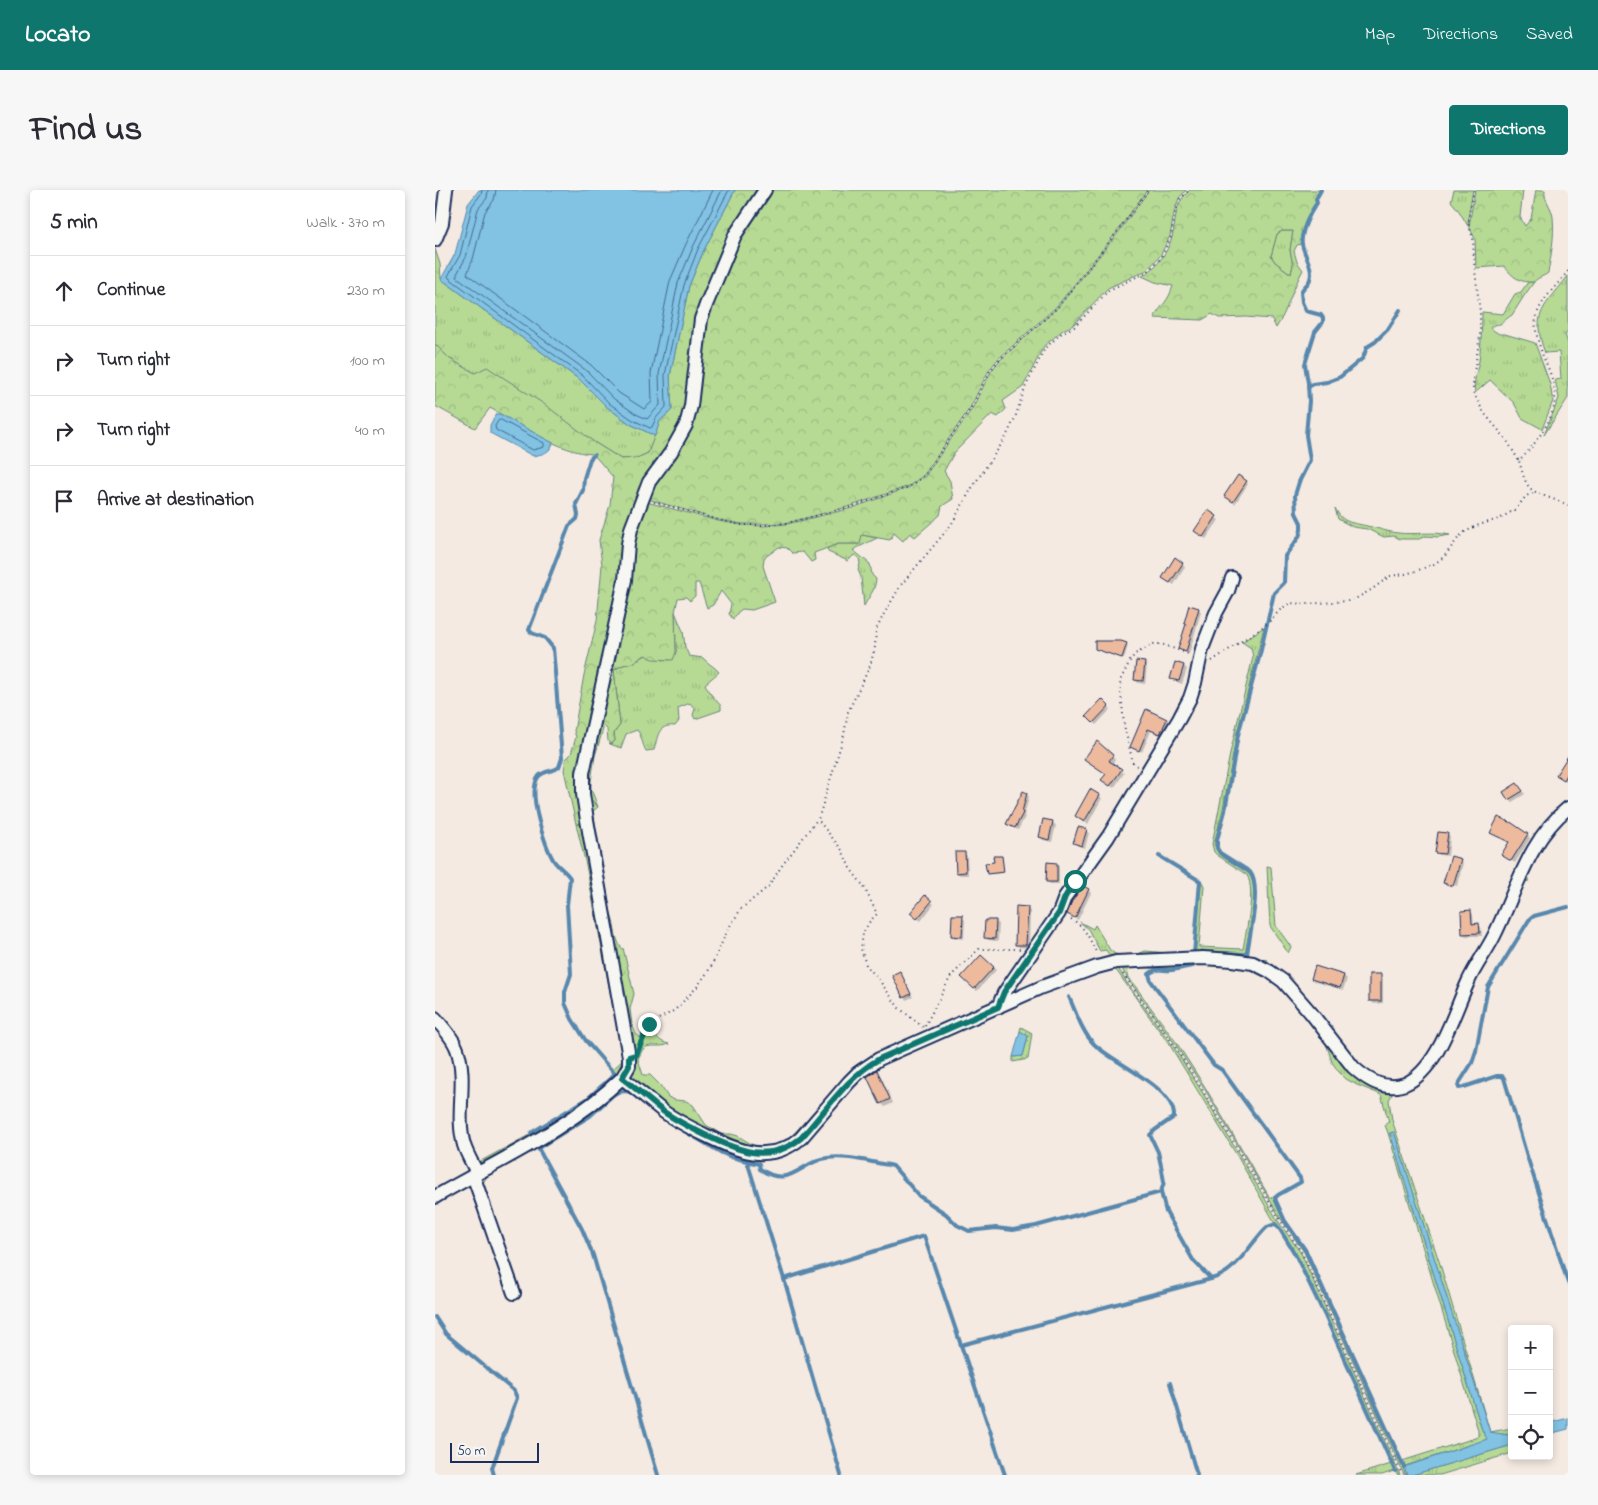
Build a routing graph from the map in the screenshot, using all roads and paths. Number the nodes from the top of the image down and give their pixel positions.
1 (446, 190) edge
2 (765, 190) edge
3 (1148, 190) edge
4 (1189, 190) edge
5 (1474, 190) edge
6 (435, 240) edge
7 (1568, 271) edge
8 (1519, 462) junction
9 (1536, 492) junction
10 (642, 499) junction
11 (1568, 505) edge
12 (1233, 578) dead end
13 (1200, 662) junction
14 (1148, 772) junction
15 (1568, 808) edge
16 (818, 820) junction
17 (1059, 913) junction
18 (1035, 949) junction
19 (1116, 962) junction
20 (1102, 965) junction
21 (998, 1007) junction
22 (435, 1018) edge
23 (629, 1057) junction
24 (622, 1078) junction
25 (475, 1174) junction
26 (435, 1197) edge
27 (514, 1293) dead end
28 (1402, 1475) edge

1 - 6 street
2 - 10 street
3 - 10 path
4 - 16 path
5 - 8 path
7 - 8 path
8 - 9 path
9 - 11 path
9 - 13 path
10 - 23 street
12 - 13 street
13 - 14 street
13 - 14 path
14 - 17 street
15 - 19 street
16 - 18 path
16 - 23 path
17 - 18 street
17 - 20 path
18 - 21 street
19 - 20 street
19 - 28 path
20 - 21 street
21 - 24 street
22 - 25 street
23 - 24 street
24 - 25 street
25 - 26 street
25 - 27 street

